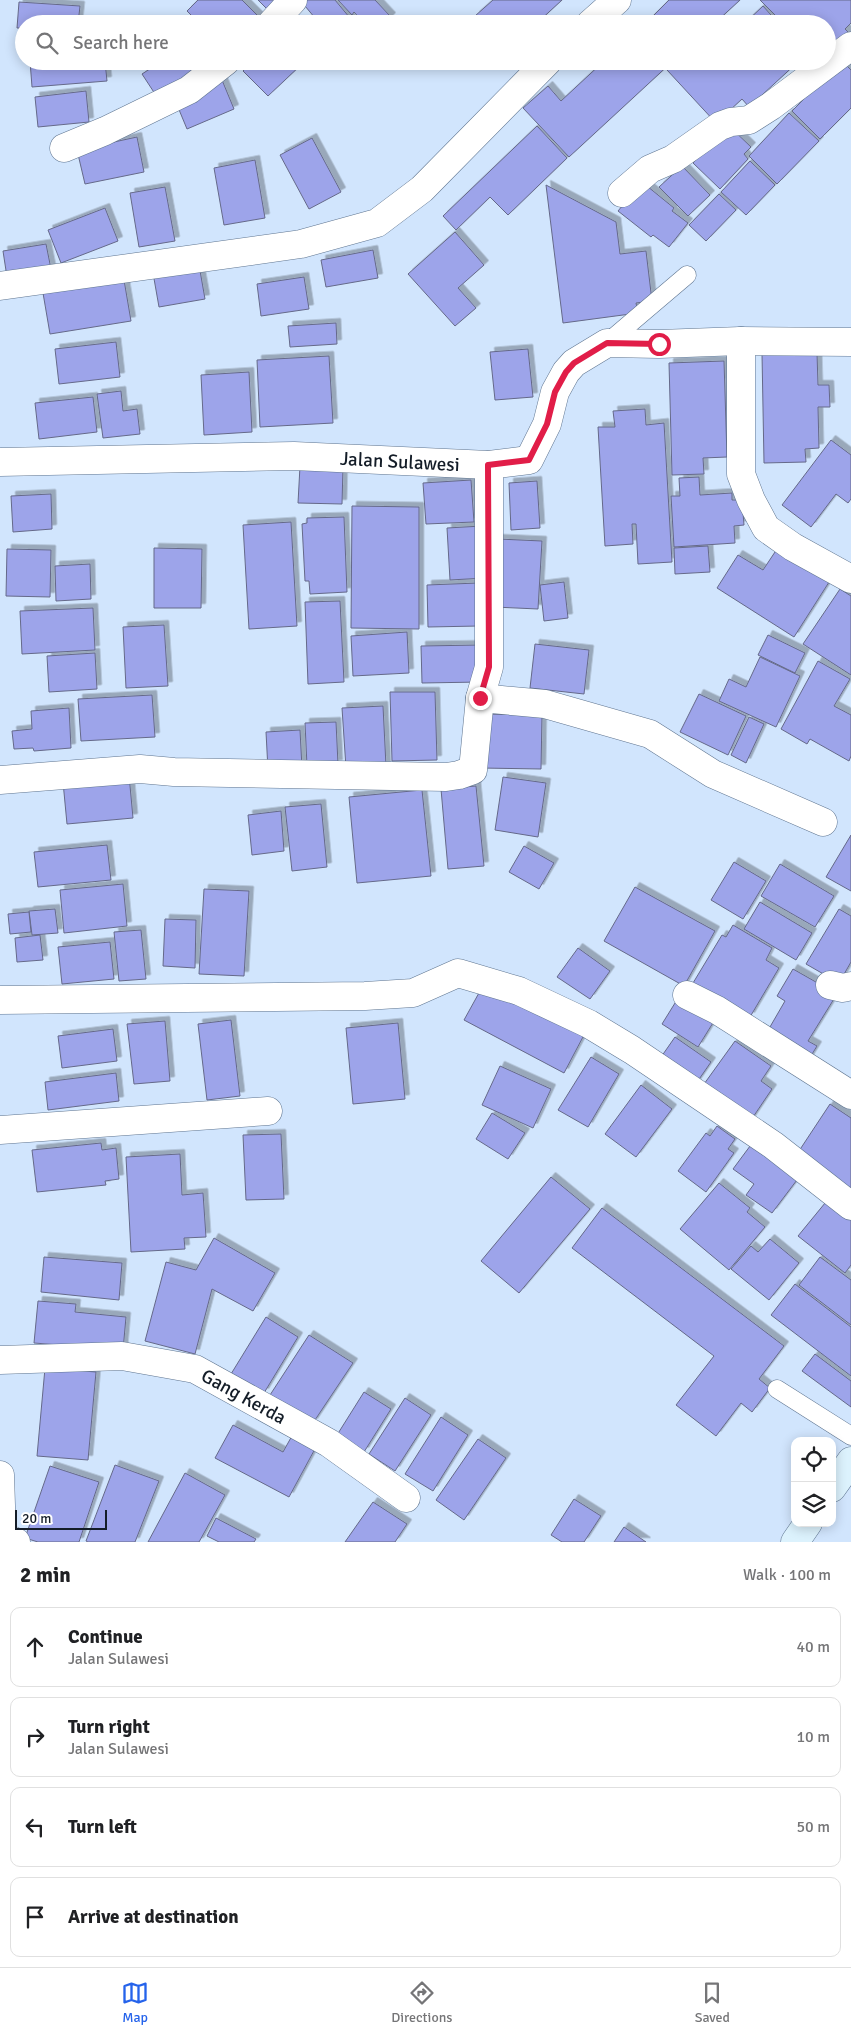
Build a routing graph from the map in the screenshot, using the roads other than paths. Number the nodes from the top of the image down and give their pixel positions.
1 (293, 0) edge
2 (617, 0) edge
3 (279, 15) edge
4 (600, 15) edge
5 (851, 46) edge
6 (836, 57) edge
7 (215, 70) edge
8 (539, 70) edge
9 (819, 70) edge
10 (64, 148) dead end
11 (622, 193) dead end
12 (687, 275) dead end
13 (0, 286) edge
14 (741, 341) junction
15 (851, 342) edge
16 (607, 343) junction
17 (0, 462) edge
18 (488, 465) junction
19 (851, 578) edge
20 (480, 698) junction
21 (0, 780) edge
22 (823, 822) dead end
23 (687, 995) dead end
24 (0, 1000) edge
25 (851, 1095) edge
26 (268, 1110) dead end
27 (0, 1130) edge
28 (851, 1206) edge
29 (0, 1360) edge
30 (777, 1389) dead end
31 (851, 1436) edge
32 (851, 1461) edge
33 (0, 1475) edge
34 (836, 1482) edge
35 (406, 1498) dead end
36 (805, 1527) edge
37 (7, 1540) edge
38 (795, 1542) edge

1 - 3 street
2 - 4 street
5 - 6 street
7 - 10 street
8 - 13 street
9 - 11 street
12 - 16 lane
14 - 15 street
14 - 16 street
14 - 19 street
16 - 18 street, Jalan Sulawesi
17 - 18 street, Jalan Sulawesi
18 - 20 street
20 - 21 street
20 - 22 street
23 - 25 street
24 - 28 street
26 - 27 street
29 - 35 street, Gang Kerda
30 - 31 lane
32 - 34 street
33 - 37 street
36 - 38 street

